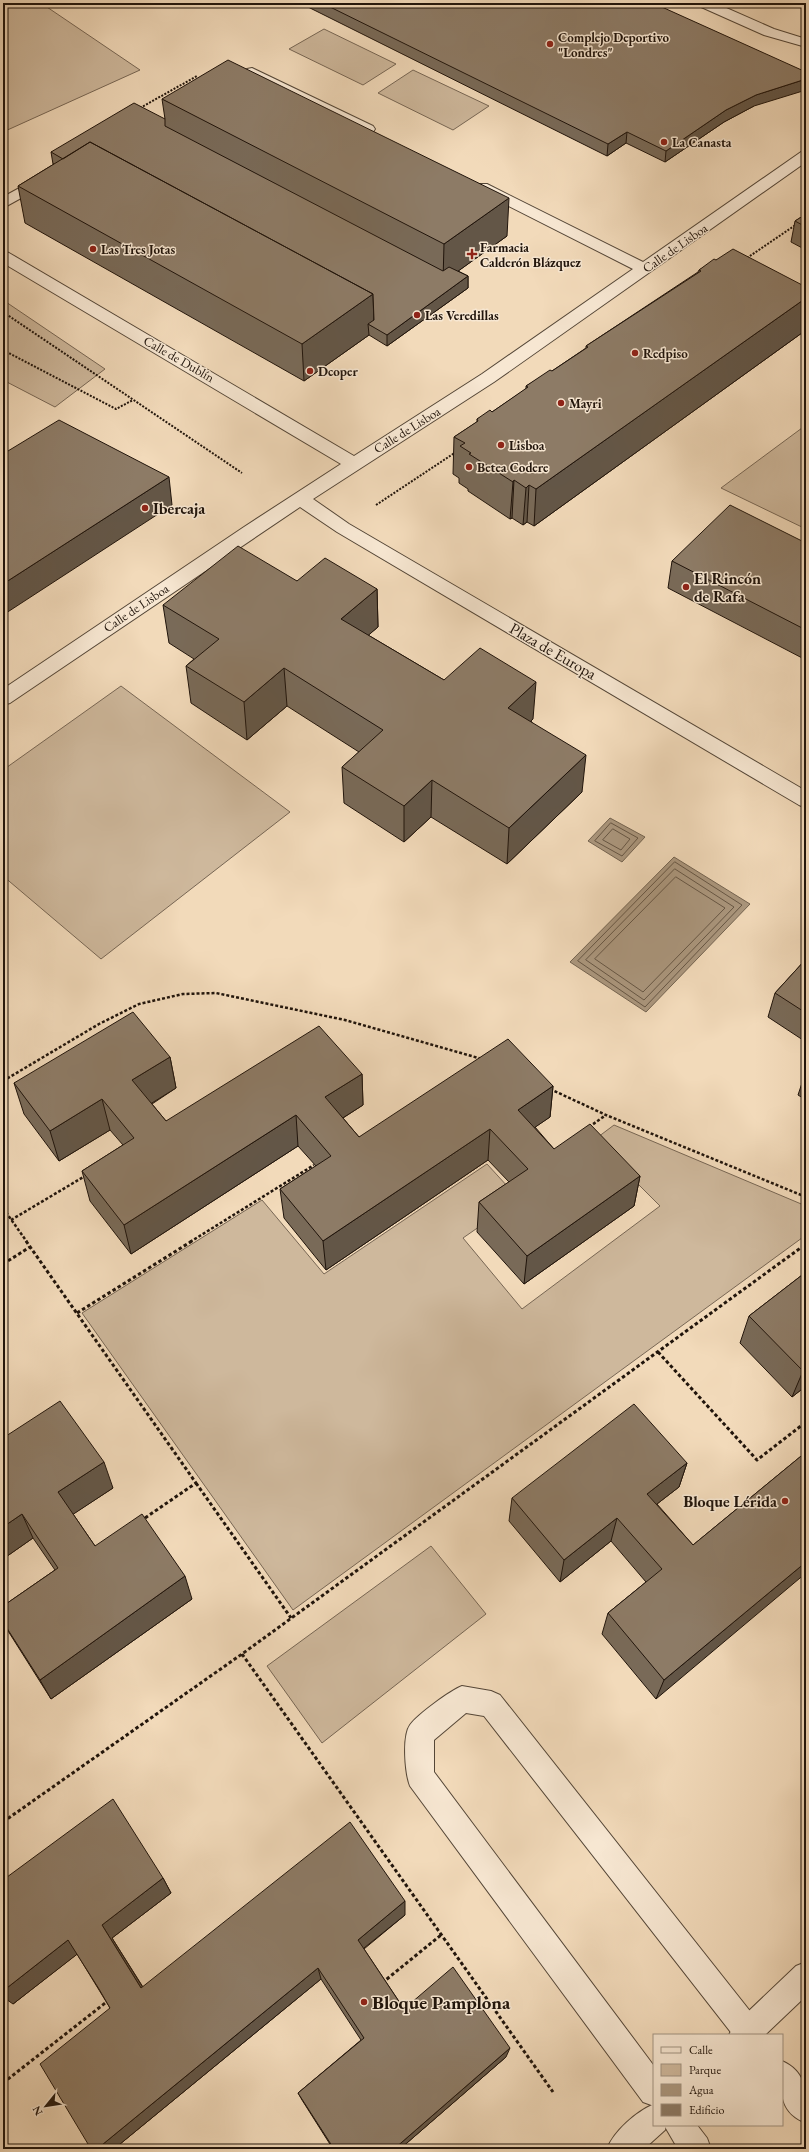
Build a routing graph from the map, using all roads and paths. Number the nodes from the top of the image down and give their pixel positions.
1 (704, 3) edge
2 (806, 43) edge
3 (252, 72) edge
4 (197, 76) edge
5 (135, 111) edge
6 (380, 136) edge
7 (806, 156) edge
8 (48, 178) edge
9 (472, 182) edge
10 (3, 203) edge
11 (799, 223) edge
12 (3, 256) edge
13 (747, 258) edge
14 (646, 269) junction
15 (3, 312) edge
16 (3, 350) edge
17 (133, 400) junction
18 (460, 450) edge
19 (354, 464) junction
20 (242, 473) dead end
21 (301, 499) junction
22 (376, 505) dead end
23 (3, 698) edge
24 (806, 800) edge
25 (488, 1061) edge
26 (3, 1080) edge
27 (544, 1086) edge
28 (606, 1114) junction
29 (587, 1128) edge
30 (314, 1164) edge
31 (86, 1175) edge
32 (806, 1197) edge
33 (3, 1208) edge
34 (12, 1220) junction
35 (806, 1244) edge
36 (30, 1247) junction
37 (3, 1264) edge
38 (77, 1313) junction
39 (658, 1352) junction
40 (806, 1422) edge
41 (196, 1483) junction
42 (139, 1522) edge
43 (291, 1618) junction
44 (242, 1654) junction
45 (3, 1822) edge
46 (440, 1935) junction
47 (806, 1976) edge
48 (381, 1984) edge
49 (110, 2000) edge
50 (748, 2034) edge
51 (783, 2077) edge
52 (3, 2083) edge
53 (653, 2090) edge
54 (553, 2092) dead end
55 (806, 2108) edge
56 (653, 2121) edge
57 (680, 2126) edge
58 (622, 2149) edge
59 (696, 2149) edge

1 - 2 street
3 - 6 street
4 - 5 path
7 - 14 street, Calle de Lisboa
8 - 10 street
9 - 14 street
11 - 13 path
12 - 19 street, Calle de Dublín
14 - 19 street, Calle de Lisboa
15 - 17 path
16 - 17 path
17 - 20 path
18 - 22 path
19 - 21 street, Calle de Lisboa
21 - 23 street, Calle de Lisboa
21 - 24 street, Plaza de Europa
25 - 26 path
27 - 28 path
28 - 29 path
28 - 32 path
30 - 38 path
31 - 34 path
33 - 34 path
34 - 36 path
35 - 39 path
36 - 37 path
36 - 38 path
38 - 41 path
39 - 40 path
39 - 43 path
41 - 42 path
41 - 43 path
43 - 44 path
44 - 45 path
44 - 46 path
46 - 48 path
46 - 54 path
47 - 50 street
49 - 52 path
50 - 53 street
51 - 55 street
56 - 58 street
57 - 59 street

